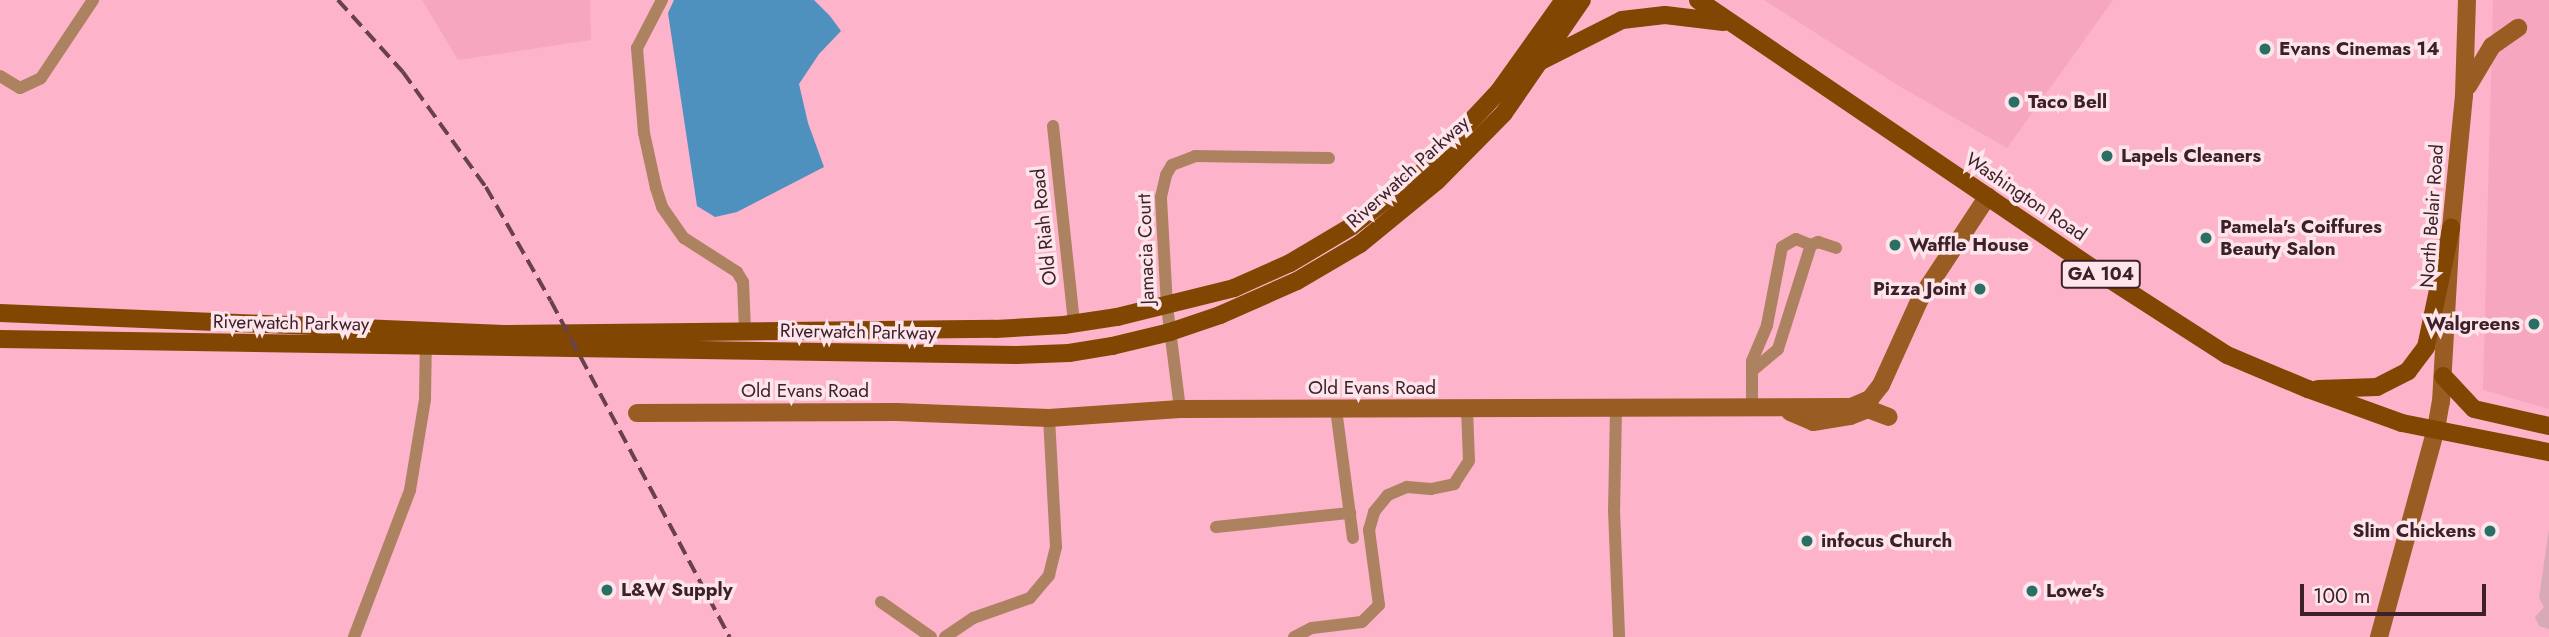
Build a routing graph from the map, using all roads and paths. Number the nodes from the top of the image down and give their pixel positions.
1 (93, 0) edge
2 (662, 0) edge
3 (1563, 0) edge
4 (1582, 0) edge
5 (1698, 0) edge
6 (2467, 0) edge
7 (1734, 24) junction
8 (2518, 28) dead end
9 (1539, 62) junction
10 (0, 76) edge
11 (2464, 95) junction
12 (1053, 126) dead end
13 (1329, 158) dead end
14 (1988, 196) junction
15 (2451, 228) junction
16 (1811, 245) junction
17 (1836, 248) dead end
18 (1167, 306) junction
19 (0, 313) edge
20 (1074, 323) junction
21 (745, 330) junction
22 (1170, 332) junction
23 (0, 339) edge
24 (426, 339) junction
25 (1752, 372) junction
26 (2443, 376) junction
27 (2308, 389) junction
28 (1336, 408) junction
29 (1180, 409) junction
30 (1467, 409) junction
31 (1616, 409) junction
32 (1752, 409) junction
33 (1784, 409) junction
34 (637, 413) dead end
35 (1889, 417) dead end
36 (1049, 418) junction
37 (2549, 426) edge
38 (2436, 429) junction
39 (2549, 452) edge
40 (1350, 513) junction
41 (1216, 527) dead end
42 (1353, 538) dead end
43 (881, 602) dead end
44 (1339, 631) edge
45 (354, 637) edge
46 (930, 637) edge
47 (944, 637) edge
48 (1294, 637) edge
49 (1619, 637) edge
50 (2379, 637) edge

1 - 10 street
2 - 21 street
3 - 18 main road, Riverwatch Parkway
4 - 9 main road, Riverwatch Parkway
5 - 7 main road, Washington Road / GA 104
6 - 11 street, North Belair Road
7 - 9 main road
7 - 14 main road, Washington Road / GA 104
8 - 11 street
9 - 22 main road, Riverwatch Parkway
11 - 15 street, North Belair Road
12 - 20 street, Old Riah Road
13 - 18 street, Jamacia Court
14 - 27 main road, Washington Road / GA 104
14 - 33 street, Old Evans Road
15 - 26 street, North Belair Road
15 - 27 main road
16 - 17 street
16 - 25 street
16 - 25 street
18 - 20 main road, Riverwatch Parkway
18 - 22 street, Jamacia Court
19 - 24 main road, Riverwatch Parkway
20 - 21 main road, Riverwatch Parkway
21 - 24 main road, Riverwatch Parkway
22 - 24 main road, Riverwatch Parkway
22 - 29 street, Jamacia Court
23 - 24 main road, Riverwatch Parkway
24 - 45 street
25 - 32 street
26 - 37 main road
26 - 38 street, North Belair Road
27 - 38 main road, Washington Road / GA 104
28 - 29 street, Old Evans Road
28 - 30 street, Old Evans Road
28 - 40 street
29 - 36 street, Old Evans Road
30 - 31 street, Old Evans Road
30 - 44 street
31 - 32 street, Old Evans Road
31 - 49 street
32 - 33 street, Old Evans Road
33 - 35 street
34 - 36 street, Old Evans Road
36 - 47 street
38 - 39 main road, Washington Road / GA 104
38 - 50 street, North Belair Road
40 - 41 street
40 - 42 street
43 - 46 street
44 - 48 street

